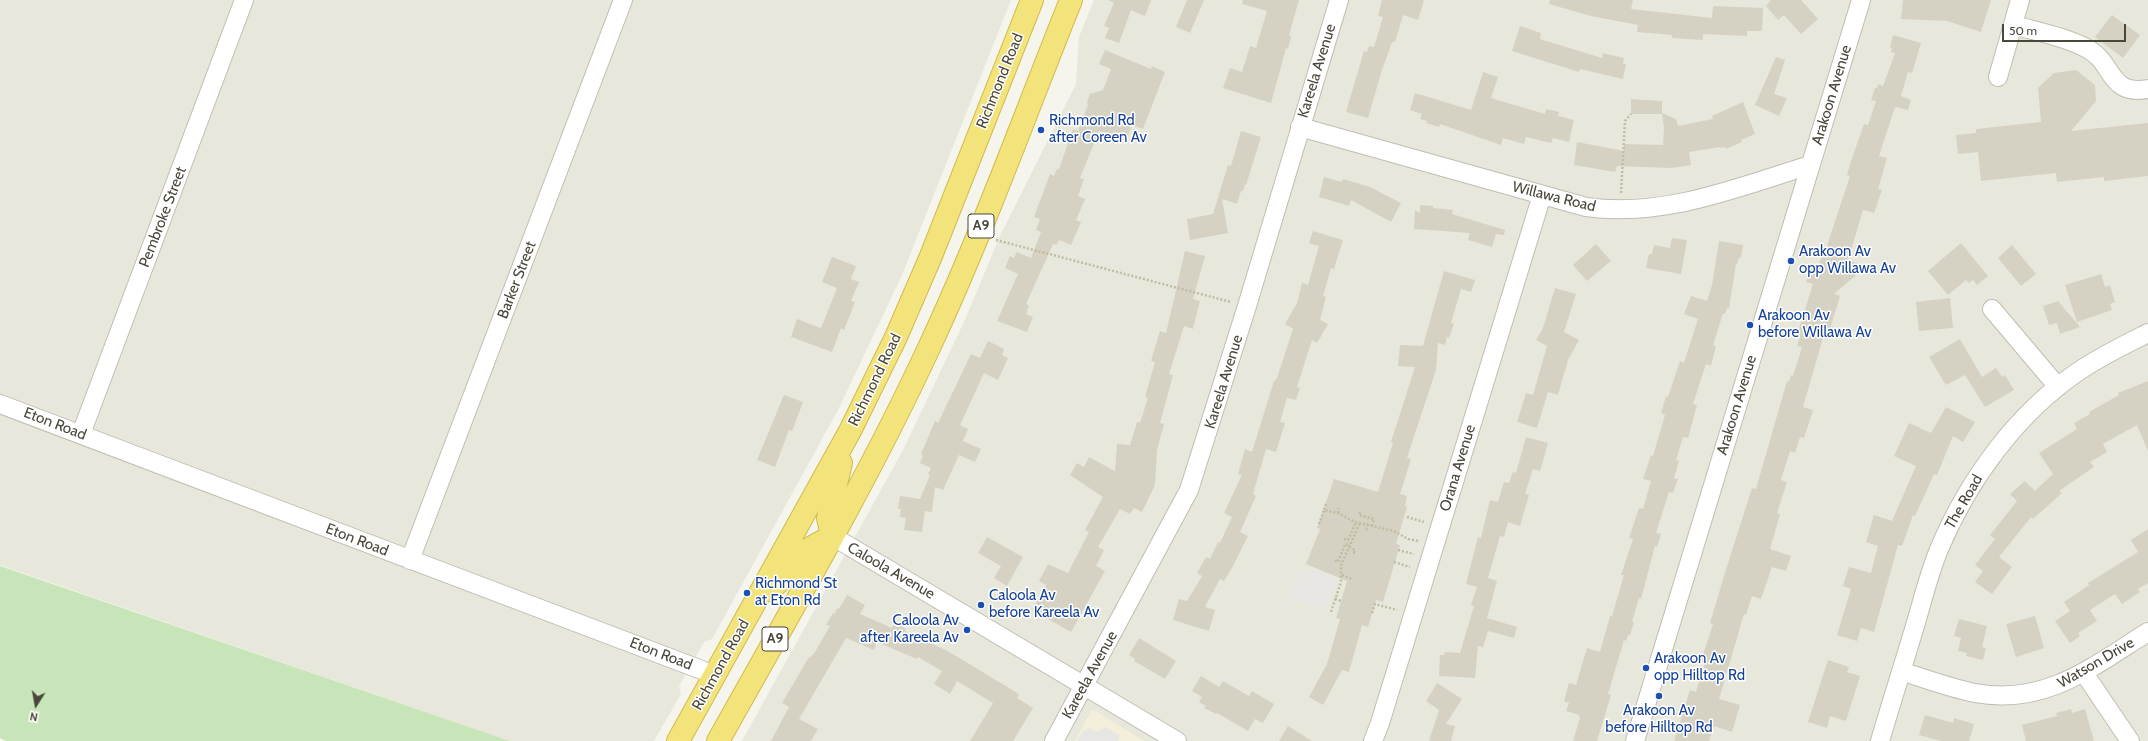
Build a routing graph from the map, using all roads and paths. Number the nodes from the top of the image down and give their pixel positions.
1 (244, 0) edge
2 (623, 0) edge
3 (1032, 0) edge
4 (1071, 0) edge
5 (1339, 0) edge
6 (1861, 0) edge
7 (2020, 0) edge
8 (2014, 25) junction
9 (1998, 77) dead end
10 (2148, 89) edge
11 (1631, 114) dead end
12 (1300, 127) junction
13 (1810, 165) junction
14 (1542, 195) junction
15 (1621, 200) dead end
16 (995, 240) dead end
17 (1247, 306) junction
18 (1992, 309) dead end
19 (2148, 333) edge
20 (2058, 387) junction
21 (0, 404) edge
22 (850, 431) junction
23 (81, 434) junction
24 (1326, 504) dead end
25 (1339, 508) dead end
26 (1324, 510) junction
27 (1360, 512) dead end
28 (1338, 513) junction
29 (1407, 517) dead end
30 (1356, 522) junction
31 (1426, 522) dead end
32 (1360, 523) junction
33 (1318, 524) dead end
34 (1368, 524) junction
35 (1372, 525) junction
36 (1368, 531) dead end
37 (832, 536) junction
38 (1344, 539) dead end
39 (1420, 542) dead end
40 (1349, 546) junction
41 (1398, 550) dead end
42 (1356, 554) dead end
43 (1416, 555) dead end
44 (410, 560) junction
45 (1334, 560) dead end
46 (1394, 562) dead end
47 (1412, 568) dead end
48 (1342, 575) junction
49 (1352, 579) dead end
50 (1335, 600) junction
51 (1376, 600) dead end
52 (1341, 601) dead end
53 (1375, 604) junction
54 (753, 606) junction
55 (1399, 611) dead end
56 (1332, 612) dead end
57 (1372, 612) dead end
58 (2148, 632) edge
59 (1901, 671) junction
60 (2084, 673) junction
61 (715, 675) junction
62 (1085, 685) junction
63 (678, 741) edge
64 (718, 741) edge
65 (1054, 741) edge
66 (1177, 741) edge
67 (1373, 741) edge
68 (1635, 741) edge
69 (1880, 741) edge
70 (2130, 741) edge

1 - 23 street, Pembroke Street
2 - 44 street, Barker Street
3 - 22 highway, Richmond Road / A9
4 - 37 highway, A9
5 - 12 street, Kareela Avenue
6 - 13 street, Arakoon Avenue
7 - 8 street
8 - 9 street
8 - 10 street
11 - 15 path
12 - 14 street, Willawa Road
12 - 17 street, Kareela Avenue
13 - 14 street, Willawa Road
13 - 68 street, Arakoon Avenue
14 - 67 street, Orana Avenue
16 - 17 path
17 - 62 street, Kareela Avenue
18 - 20 street
19 - 20 street, The Road
20 - 59 street, The Road
21 - 23 street, Eton Road
22 - 37 highway
22 - 54 highway, Richmond Road / A9
23 - 44 street, Eton Road
24 - 26 path
25 - 28 path
26 - 28 path
26 - 33 path
27 - 35 path
28 - 30 path
29 - 31 path
30 - 32 path
30 - 38 path
32 - 34 path
32 - 40 path
34 - 35 path
34 - 36 path
35 - 39 path
37 - 54 highway
37 - 62 street, Caloola Avenue
37 - 64 highway, A9
40 - 42 path
40 - 45 path
40 - 48 path
41 - 43 path
44 - 61 street, Eton Road
46 - 47 path
48 - 49 path
48 - 50 path
50 - 52 path
50 - 56 path
51 - 53 path
53 - 55 path
53 - 57 path
54 - 61 highway, Richmond Road / A9
58 - 60 street, Watson Drive
59 - 60 street, Watson Drive
59 - 69 street, The Road
60 - 70 street
61 - 63 highway, Richmond Road / A9
62 - 65 street, Kareela Avenue
62 - 66 street, Caloola Avenue

